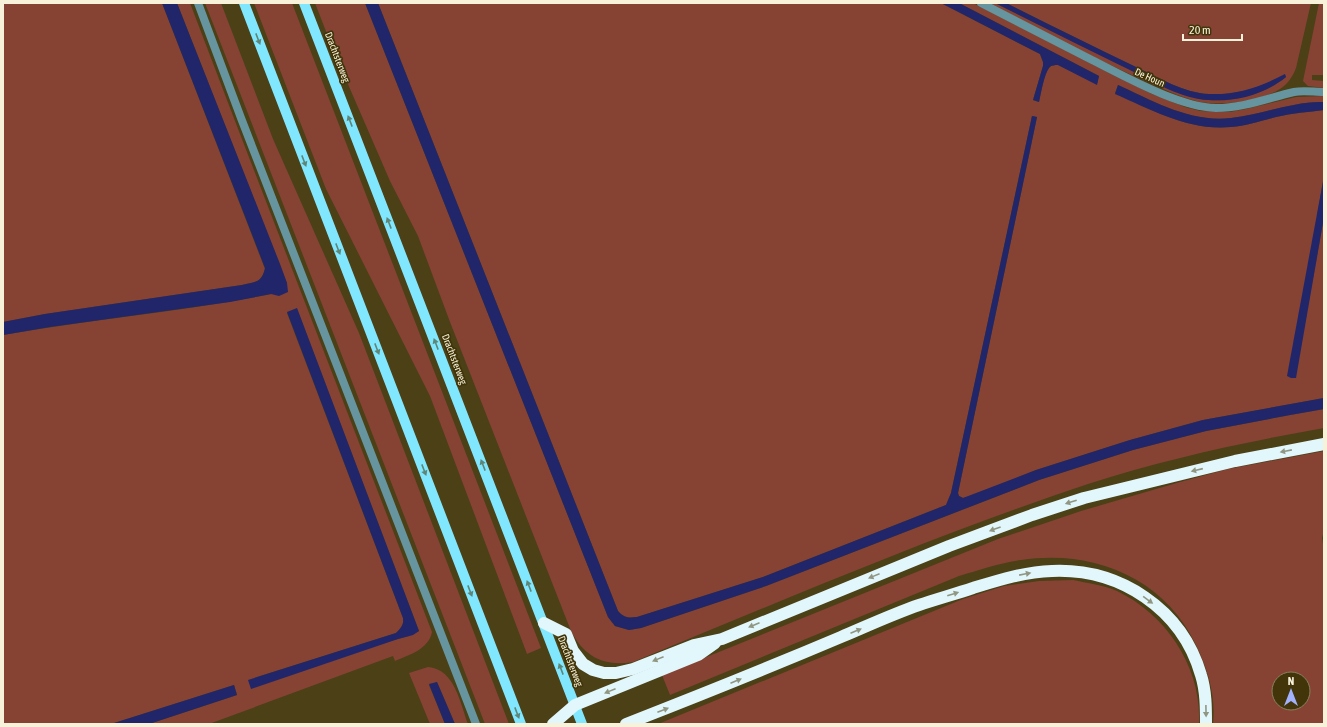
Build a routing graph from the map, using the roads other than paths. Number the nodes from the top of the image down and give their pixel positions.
1 (198, 3) edge
2 (244, 3) edge
3 (304, 3) edge
4 (981, 3) edge
5 (1324, 92) edge
6 (1324, 444) edge
7 (544, 623) junction
8 (722, 639) junction
9 (575, 705) junction
10 (476, 724) edge
11 (521, 724) edge
12 (553, 724) edge
13 (582, 724) edge
14 (626, 724) edge
15 (1206, 724) edge

1 - 10 street
2 -> 11 main road
7 -> 3 main road, Drachtsterweg
4 - 5 street, De Houn
6 -> 8 highway
8 -> 7 highway
9 -> 7 main road, Drachtsterweg
8 -> 9 highway
9 - 12 highway
9 - 13 main road, Drachtsterweg
14 -> 15 highway

